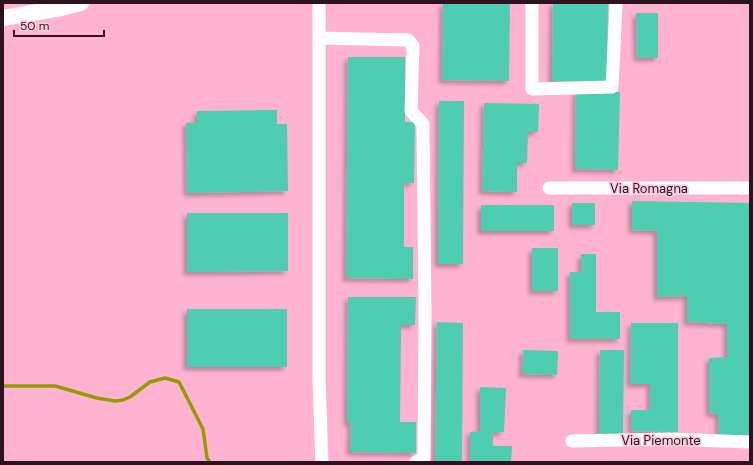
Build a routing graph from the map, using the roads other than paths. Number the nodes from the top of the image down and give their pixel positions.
1 (81, 3) edge
2 (319, 3) edge
3 (532, 3) edge
4 (616, 6) dead end
5 (3, 18) edge
6 (319, 38) junction
7 (549, 188) dead end
8 (750, 188) edge
9 (572, 441) dead end
10 (750, 442) edge
11 (322, 462) edge
12 (416, 462) edge

1 - 5 main road
2 - 6 lane
3 - 4 lane
6 - 11 lane
6 - 12 lane
7 - 8 lane, Via Romagna
9 - 10 lane, Via Piemonte

